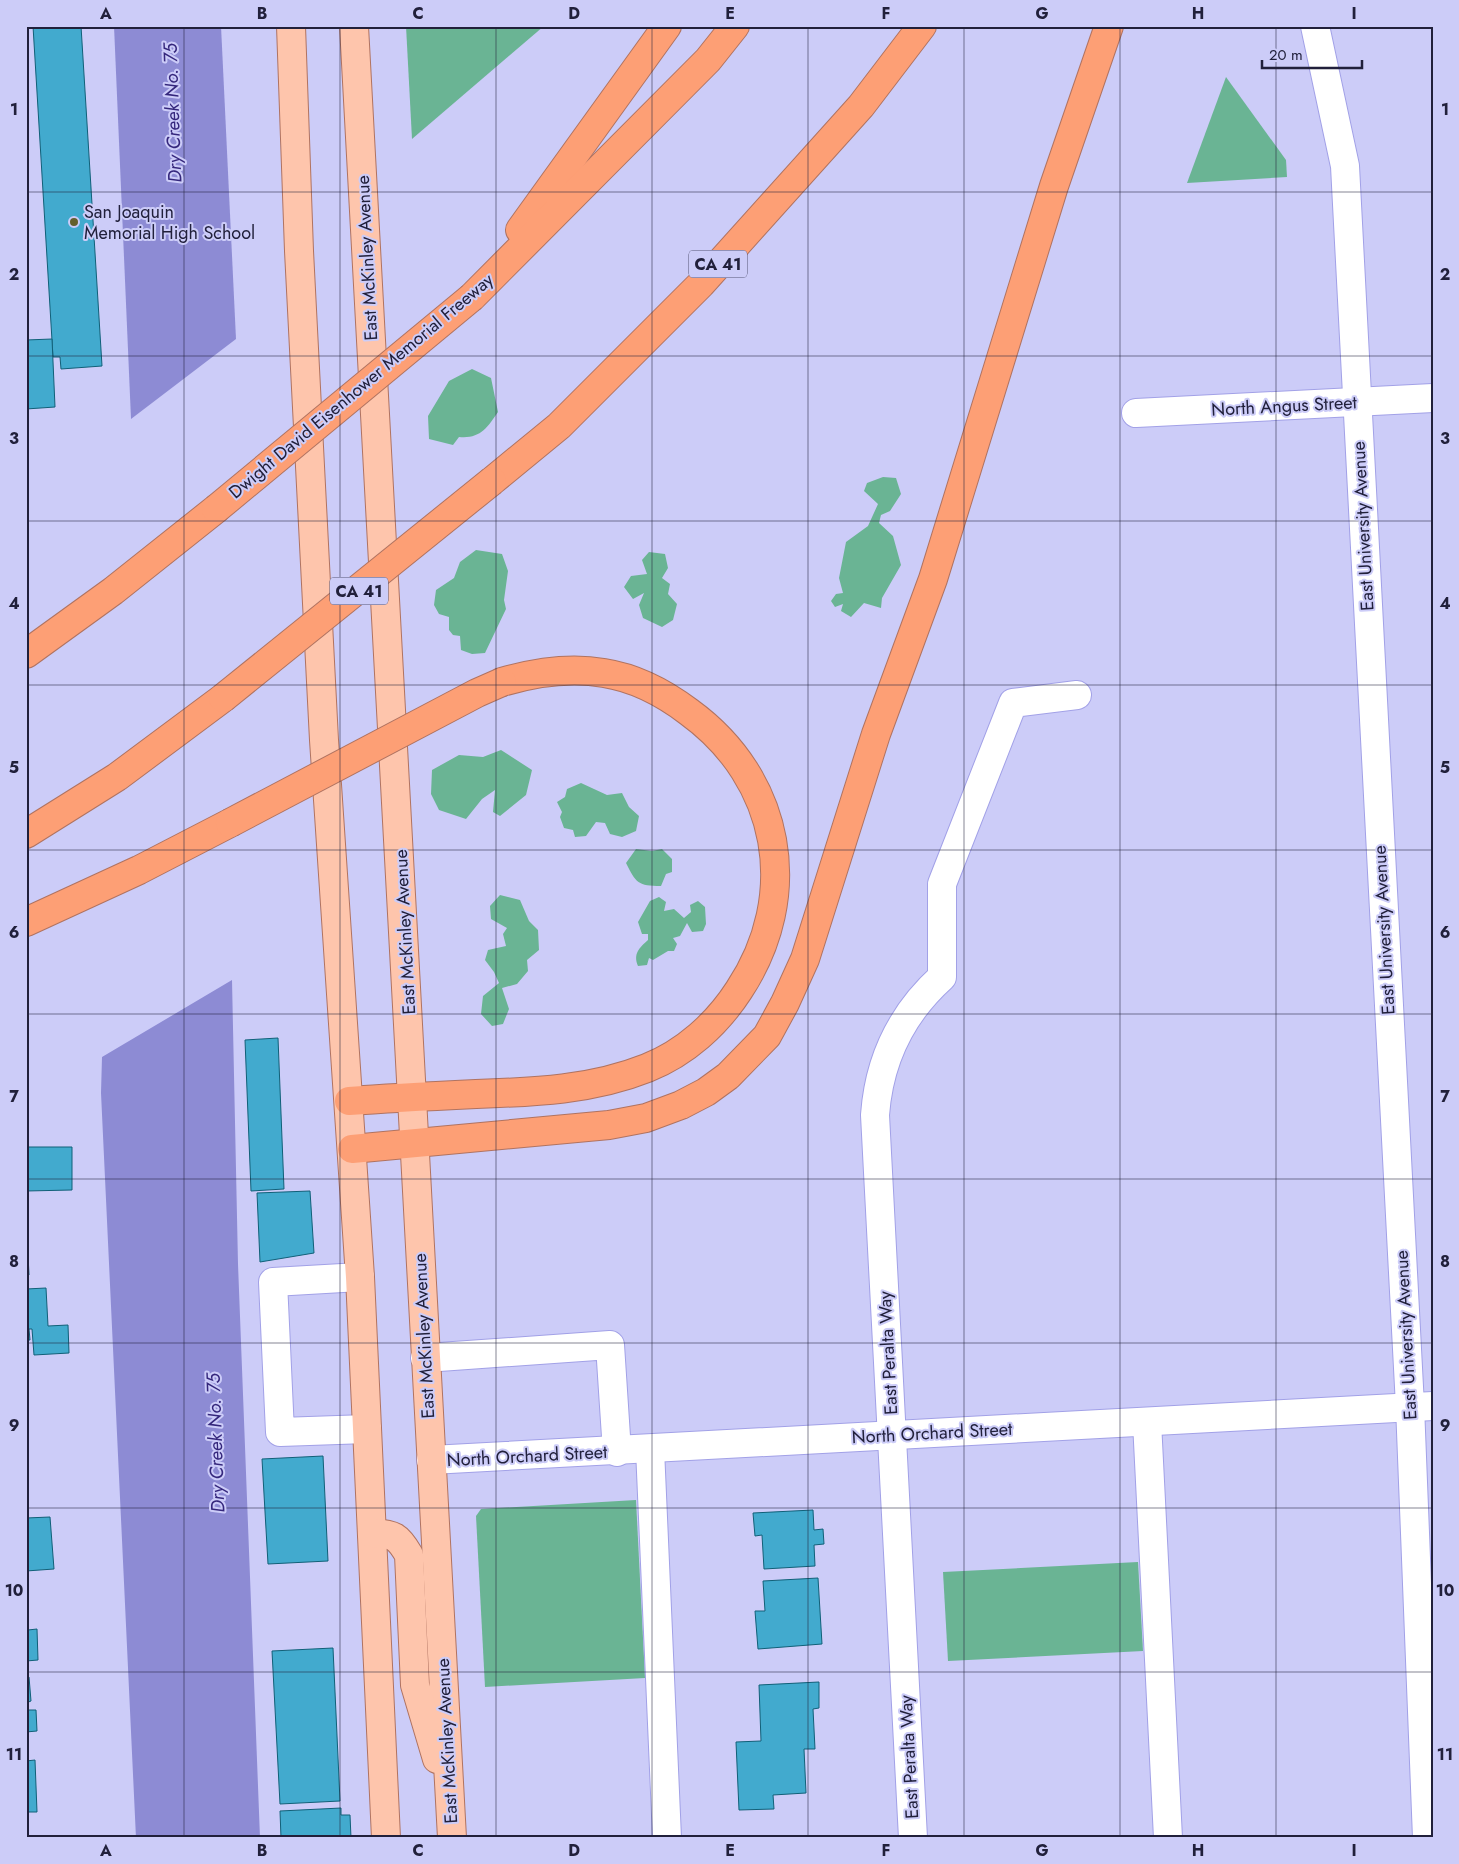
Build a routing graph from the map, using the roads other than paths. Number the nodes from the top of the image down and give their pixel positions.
1 (292, 26) edge
2 (354, 26) edge
3 (667, 26) edge
4 (736, 26) edge
5 (922, 26) edge
6 (1109, 26) edge
7 (1315, 26) edge
8 (472, 297) junction
9 (1433, 398) edge
10 (1356, 402) junction
11 (1136, 413) dead end
12 (26, 654) edge
13 (1077, 695) dead end
14 (26, 834) edge
15 (26, 922) edge
16 (414, 1097) junction
17 (349, 1101) junction
18 (414, 1143) junction
19 (352, 1149) junction
20 (360, 1277) junction
21 (425, 1358) junction
22 (1421, 1406) edge
23 (1147, 1422) junction
24 (367, 1429) junction
25 (893, 1435) junction
26 (650, 1449) junction
27 (617, 1452) junction
28 (430, 1460) junction
29 (372, 1533) junction
30 (450, 1804) junction
31 (386, 1838) edge
32 (452, 1838) edge
33 (667, 1838) edge
34 (913, 1838) edge
35 (1168, 1838) edge
36 (1427, 1838) edge

1 - 17 main road
2 - 16 main road, East McKinley Avenue
3 - 8 highway
4 - 8 highway, Dwight David Eisenhower Memorial Freeway
5 - 14 highway, CA 41, bridge
6 - 18 highway
7 - 10 street, East University Avenue
8 - 12 highway, Dwight David Eisenhower Memorial Freeway, bridge
9 - 10 street, North Angus Street
10 - 11 street, North Angus Street
10 - 22 street, East University Avenue
13 - 25 street, East Peralta Way
15 - 16 highway, bridge
16 - 17 highway
16 - 18 main road, East McKinley Avenue
17 - 19 main road
18 - 19 highway
18 - 21 main road, East McKinley Avenue
19 - 20 main road
20 - 24 main road
20 - 24 street
21 - 27 street
21 - 28 main road, East McKinley Avenue
22 - 23 street, North Orchard Street
22 - 36 street, East University Avenue
23 - 25 street, North Orchard Street
23 - 35 street
24 - 29 main road
25 - 26 street, North Orchard Street
25 - 34 street, East Peralta Way
26 - 27 street, North Orchard Street
26 - 33 street
27 - 28 street, North Orchard Street
28 - 30 main road, East McKinley Avenue
29 - 30 main road
29 - 31 main road
30 - 32 main road, East McKinley Avenue

